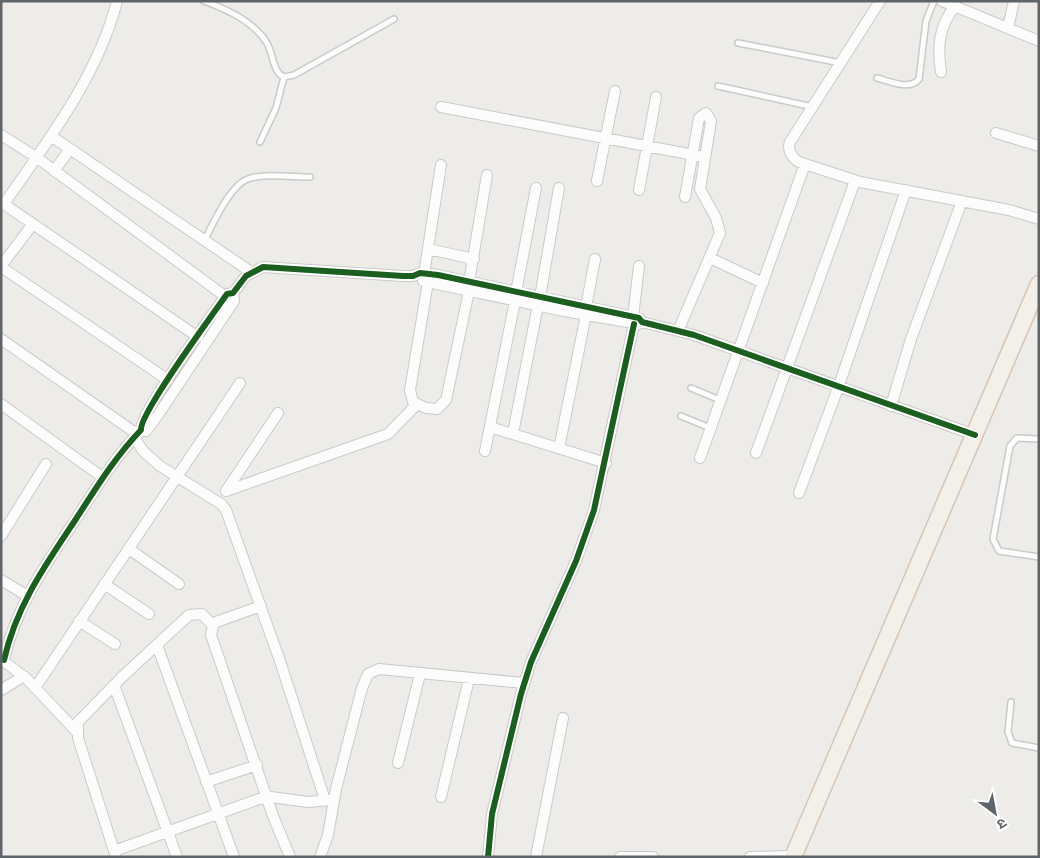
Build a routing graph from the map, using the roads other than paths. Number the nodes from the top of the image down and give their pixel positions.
1 (117, 1) edge
2 (204, 1) edge
3 (880, 1) edge
4 (934, 1) edge
5 (942, 1) edge
6 (1014, 1) edge
7 (954, 7) junction
8 (394, 19) dead end
9 (1008, 28) junction
10 (1039, 41) edge
11 (738, 43) dead end
12 (841, 63) junction
13 (941, 72) dead end
14 (284, 77) junction
15 (877, 78) dead end
16 (718, 86) dead end
17 (615, 91) dead end
18 (656, 97) dead end
19 (441, 107) dead end
20 (813, 107) junction
21 (996, 133) dead end
22 (1, 135) edge
23 (51, 136) junction
24 (606, 137) junction
25 (260, 142) dead end
26 (648, 145) junction
27 (1039, 146) edge
28 (70, 149) junction
29 (692, 154) junction
30 (36, 157) junction
31 (704, 157) junction
32 (805, 164) junction
33 (441, 165) dead end
34 (54, 171) junction
35 (487, 176) dead end
36 (310, 177) dead end
37 (597, 181) dead end
38 (855, 181) junction
39 (536, 188) dead end
40 (559, 188) dead end
41 (639, 190) dead end
42 (906, 190) junction
43 (685, 197) dead end
44 (962, 201) junction
45 (3, 203) edge
46 (1039, 219) edge
47 (33, 224) junction
48 (204, 241) junction
49 (428, 248) junction
50 (710, 258) junction
51 (474, 259) junction
52 (595, 259) dead end
53 (639, 266) dead end
54 (1, 267) edge
55 (250, 272) junction
56 (426, 278) junction
57 (763, 283) junction
58 (1039, 284) edge
59 (469, 287) junction
60 (230, 295) junction
61 (516, 296) junction
62 (539, 301) junction
63 (586, 311) junction
64 (636, 321) junction
65 (678, 331) junction
66 (198, 337) junction
67 (1, 339) edge
68 (736, 351) junction
69 (787, 369) junction
70 (168, 380) junction
71 (240, 383) dead end
72 (691, 388) dead end
73 (838, 388) junction
74 (720, 400) junction
75 (1, 404) edge
76 (416, 405) junction
77 (891, 406) junction
78 (278, 413) dead end
79 (681, 416) dead end
80 (490, 427) junction
81 (710, 428) junction
82 (513, 433) junction
83 (137, 434) junction
84 (975, 435) junction
85 (1039, 439) edge
86 (559, 448) junction
87 (485, 451) dead end
88 (756, 452) dead end
89 (700, 458) dead end
90 (606, 463) junction
91 (46, 464) dead end
92 (102, 477) junction
93 (178, 478) junction
94 (226, 491) junction
95 (799, 493) dead end
96 (218, 502) junction
97 (1, 536) edge
98 (129, 549) junction
99 (1039, 557) edge
100 (1, 580) edge
101 (104, 584) junction
102 (179, 584) dead end
103 (26, 595) junction
104 (261, 606) junction
105 (149, 614) dead end
106 (79, 621) junction
107 (213, 626) junction
108 (115, 644) dead end
109 (157, 645) junction
110 (3, 659) edge
111 (420, 674) junction
112 (24, 676) junction
113 (469, 679) junction
114 (114, 684) junction
115 (524, 684) junction
116 (35, 688) junction
117 (1, 690) edge
118 (1011, 702) dead end
119 (563, 718) dead end
120 (76, 731) junction
121 (1039, 748) edge
122 (398, 763) dead end
123 (257, 765) junction
124 (206, 782) junction
125 (267, 797) junction
126 (441, 797) dead end
127 (330, 800) junction
128 (218, 814) junction
129 (168, 832) junction
130 (115, 854) edge
131 (793, 856) edge
132 (177, 857) edge
133 (234, 857) edge
134 (290, 857) edge
135 (320, 857) edge
136 (488, 857) edge
137 (536, 857) edge
138 (620, 857) edge
139 (653, 857) edge
140 (750, 857) edge

1 - 23 street
2 - 14 lane
3 - 12 street
4 - 15 lane
5 - 7 street
6 - 9 street
7 - 9 street
7 - 13 street
8 - 14 lane
9 - 10 street
11 - 12 lane
12 - 20 street
14 - 25 lane
16 - 20 lane
17 - 24 street
18 - 26 street
19 - 24 street
20 - 32 street
21 - 27 street
22 - 30 street
23 - 28 street
23 - 30 street
24 - 26 street
24 - 37 street
26 - 29 street
26 - 41 street
28 - 34 street
28 - 48 street
29 - 31 street
29 - 31 street
29 - 43 street
30 - 34 street
30 - 45 street
31 - 50 street
32 - 38 street
32 - 57 street
33 - 49 street
34 - 60 street
35 - 51 street
36 - 48 lane
38 - 42 street
38 - 69 street
39 - 61 street
40 - 62 street
42 - 44 street
42 - 73 street
44 - 46 street
44 - 77 street
45 - 47 street
47 - 54 street
47 - 66 street
48 - 55 street
49 - 51 street
49 - 56 street
50 - 57 street
50 - 65 street
51 - 59 street
52 - 63 street
53 - 64 street
54 - 70 street
55 - 56 street
55 - 60 street
56 - 59 street
56 - 76 street
57 - 68 street
58 - 84 main road
59 - 61 street
59 - 76 street
60 - 66 street
60 - 83 street
61 - 62 street
61 - 80 street
62 - 63 street
62 - 82 street
63 - 64 street
63 - 86 street
64 - 65 street
64 - 90 street
65 - 68 street
66 - 70 street
67 - 83 street
68 - 69 street
68 - 74 street
69 - 73 street
69 - 88 street
70 - 83 street
71 - 93 street
72 - 74 lane
73 - 77 street
73 - 95 street
74 - 81 street
75 - 92 street
76 - 94 street
77 - 84 street
78 - 94 street
79 - 81 lane
80 - 82 street
80 - 87 street
81 - 89 street
82 - 86 street
83 - 92 street
83 - 93 street
84 - 131 main road
85 - 99 lane
86 - 90 street
90 - 115 street
91 - 97 street
92 - 103 street
93 - 96 street
93 - 98 street
94 - 96 street
96 - 104 street
98 - 101 street
98 - 102 street
100 - 103 street
101 - 105 street
101 - 106 street
103 - 110 street
104 - 107 street
104 - 127 street
106 - 108 street
106 - 116 street
107 - 109 street
107 - 123 street
109 - 114 street
109 - 124 street
110 - 112 street
111 - 113 street
111 - 122 street
111 - 127 street
112 - 116 street
112 - 117 street
113 - 115 street
113 - 126 street
114 - 120 street
114 - 129 street
115 - 136 street
116 - 120 street
118 - 121 lane
119 - 137 street
120 - 130 street
123 - 124 street
123 - 125 street
124 - 128 street
125 - 127 street
125 - 128 street
125 - 134 street
127 - 135 street
128 - 129 street
128 - 133 street
129 - 130 street
129 - 132 street
131 - 140 street
138 - 139 street

